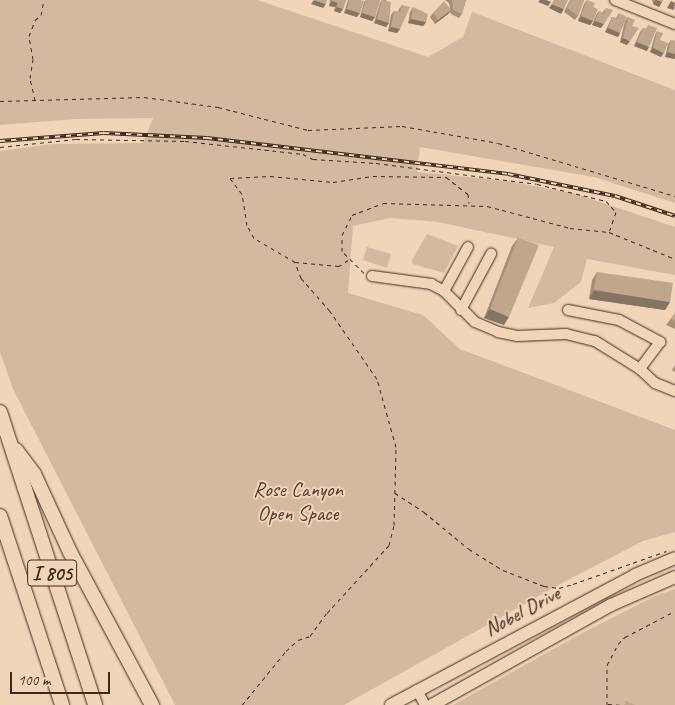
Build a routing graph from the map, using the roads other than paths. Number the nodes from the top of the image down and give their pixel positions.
1 (615, 0) edge
2 (675, 24) edge
3 (468, 247) dead end
4 (491, 254) dead end
5 (372, 276) road end
6 (444, 291) junction
7 (461, 310) junction
8 (568, 310) dead end
9 (640, 369) junction
10 (675, 391) edge
11 (0, 412) edge
12 (9, 440) junction
13 (0, 516) edge
14 (673, 554) edge
15 (675, 577) edge
16 (417, 690) junction
17 (62, 705) edge
18 (95, 705) edge
19 (152, 705) edge
20 (391, 705) edge
21 (425, 705) edge
22 (432, 705) edge

1 - 2 street
3 - 6 street
4 - 7 street
5 - 6 street
6 - 7 street
7 - 9 street
8 - 9 street
9 - 10 street
11 - 12 highway, I 805
12 - 18 highway, I 805
12 - 19 highway
13 - 17 highway, I 805
14 - 16 main road, Nobel Drive
15 - 22 main road, Nobel Drive
16 - 20 main road, Nobel Drive
16 - 21 street

